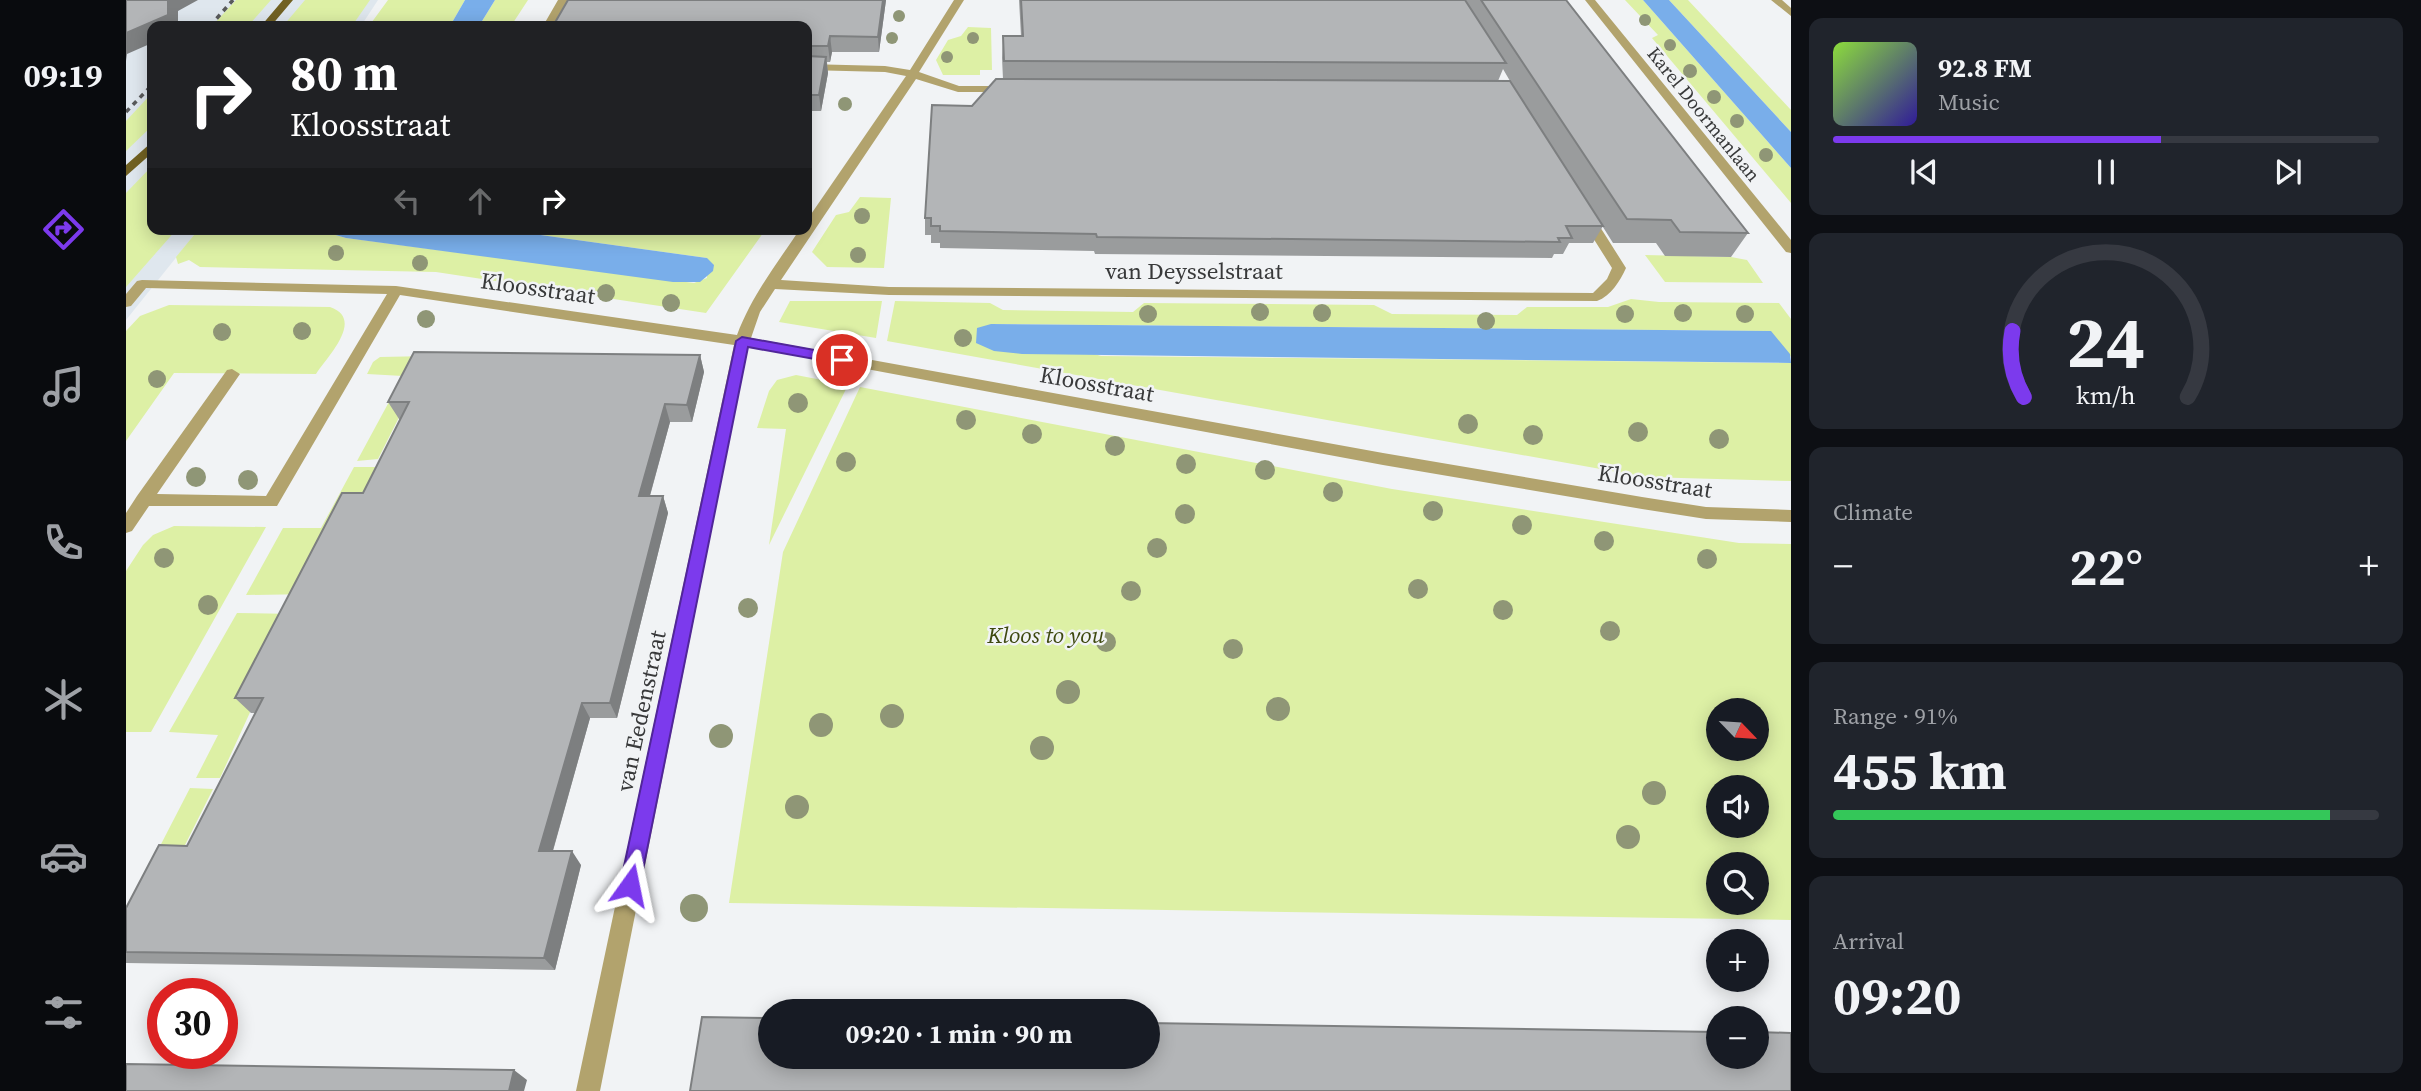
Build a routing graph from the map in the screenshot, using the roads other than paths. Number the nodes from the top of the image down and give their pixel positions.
1 (288, 0) edge
2 (563, 0) edge
3 (958, 0) edge
4 (1590, 0) edge
5 (1776, 0) edge
6 (1791, 13) edge
7 (270, 21) edge
8 (551, 21) edge
9 (812, 67) edge
10 (913, 74) junction
11 (1018, 89) edge
12 (147, 151) edge
13 (126, 172) edge
14 (1580, 205) edge
15 (812, 222) edge
16 (803, 235) edge
17 (1791, 249) edge
18 (769, 284) junction
19 (396, 290) junction
20 (126, 303) edge
21 (742, 341) junction
22 (232, 374) dead end
23 (143, 500) junction
24 (1791, 516) edge
25 (126, 526) edge
26 (588, 1091) edge

1 - 7 main road
2 - 8 street
3 - 10 street, van Eedenstraat
4 - 17 street, Karel Doormanlaan
5 - 6 street
9 - 10 street
10 - 11 street
10 - 15 street, van Eedenstraat
12 - 13 main road
14 - 18 street, van Deysselstraat
16 - 18 street, van Eedenstraat
18 - 21 street, van Eedenstraat
19 - 20 street, Kloosstraat
19 - 21 street, Kloosstraat
19 - 23 street
21 - 24 street, Kloosstraat
21 - 26 street, van Eedenstraat
22 - 23 street
23 - 25 street

